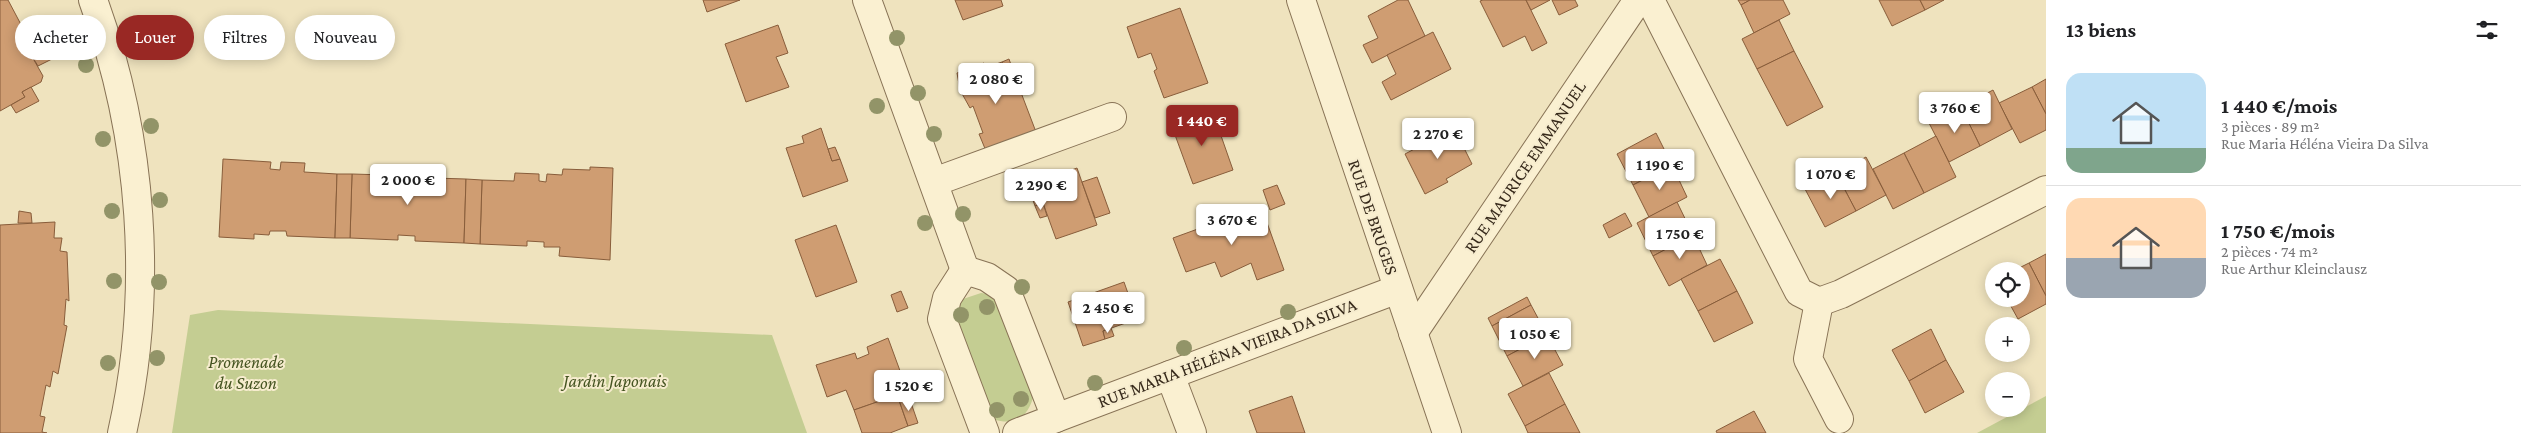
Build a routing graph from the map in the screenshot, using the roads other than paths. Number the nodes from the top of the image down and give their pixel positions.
1 (93, 0) edge
2 (867, 0) edge
3 (1301, 0) edge
4 (1638, 0) edge
5 (1650, 0) edge
6 (1112, 117) dead end
7 (934, 182) junction
8 (2046, 190) edge
9 (965, 270) junction
10 (1398, 289) junction
11 (1819, 302) junction
12 (1413, 333) junction
13 (1170, 375) junction
14 (1056, 418) junction
15 (1839, 419) dead end
16 (122, 433) edge
17 (985, 433) edge
18 (1017, 433) edge
19 (1192, 433) edge
20 (1447, 433) edge

1 - 16 street
2 - 7 street
3 - 10 street, RUE DE BRUGES
4 - 12 street, RUE MAURICE EMMANUEL
5 - 11 street
6 - 7 street
7 - 9 street
8 - 11 street
9 - 14 street
9 - 17 street
10 - 12 street, RUE DE BRUGES
10 - 13 street, RUE MARIA HÉLÉNA VIEIRA DA SILVA
11 - 15 street
12 - 20 street, RUE DE BRUGES
13 - 14 street, RUE MARIA HÉLÉNA VIEIRA DA SILVA
13 - 19 street
14 - 18 street, RUE MARIA HÉLÉNA VIEIRA DA SILVA

